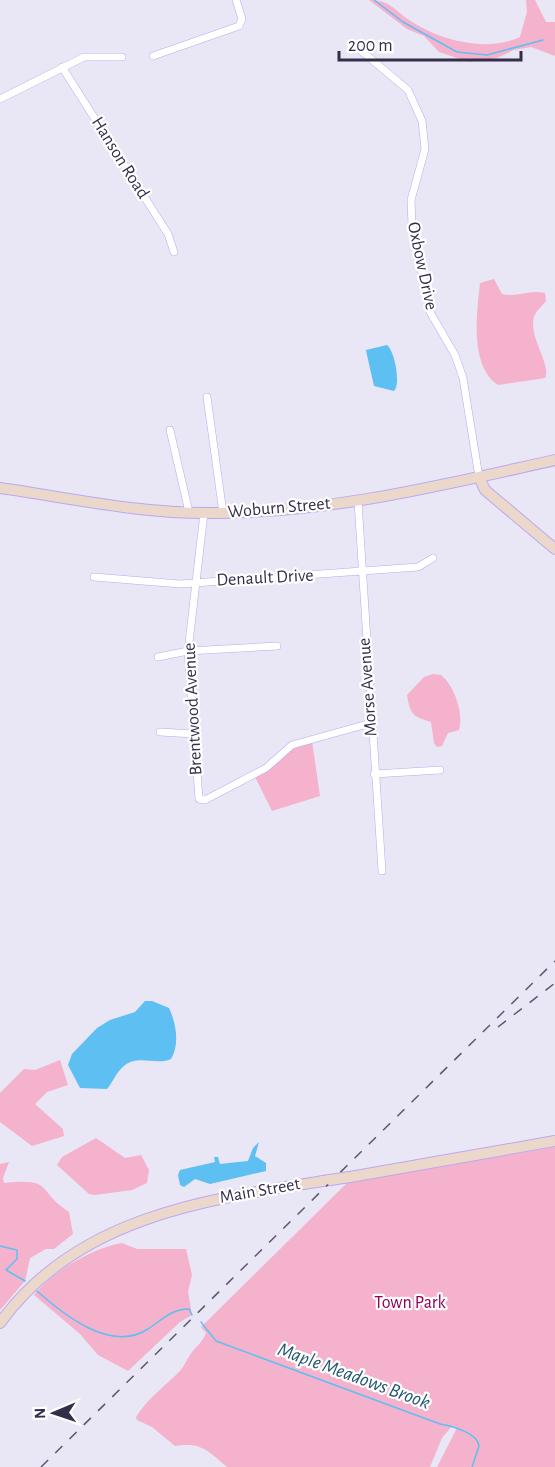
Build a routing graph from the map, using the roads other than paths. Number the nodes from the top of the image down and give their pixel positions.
1 (236, 0) edge
2 (352, 43) dead end
3 (153, 56) dead end
4 (122, 57) dead end
5 (62, 67) junction
6 (0, 99) edge
7 (174, 252) dead end
8 (207, 397) dead end
9 (170, 430) dead end
10 (555, 460) edge
11 (479, 477) junction
12 (0, 488) edge
13 (358, 502) junction
14 (189, 512) junction
15 (204, 513) junction
16 (223, 513) junction
17 (555, 549) edge
18 (433, 558) dead end
19 (362, 571) junction
20 (94, 578) dead end
21 (195, 583) junction
22 (277, 646) dead end
23 (188, 651) junction
24 (158, 657) dead end
25 (371, 723) junction
26 (160, 732) dead end
27 (194, 734) junction
28 (440, 770) dead end
29 (374, 774) junction
30 (382, 872) dead end
31 (555, 1141) edge
32 (0, 1323) edge

1 - 3 street
2 - 11 street, Oxbow Drive
4 - 5 street
5 - 6 street
5 - 7 street, Hanson Road
8 - 16 street
9 - 14 street
10 - 11 main road, Woburn Street
11 - 13 main road, Woburn Street
11 - 17 main road
12 - 14 main road, Woburn Street
13 - 16 main road, Woburn Street
13 - 19 street, Morse Avenue
14 - 15 main road, Woburn Street
15 - 16 main road, Woburn Street
15 - 21 street, Brentwood Avenue
18 - 19 street, Denault Drive
19 - 21 street, Denault Drive
19 - 25 street, Morse Avenue
20 - 21 street, Denault Drive
21 - 23 street, Brentwood Avenue
22 - 23 street
23 - 24 street
23 - 27 street, Brentwood Avenue
25 - 27 street, Brentwood Avenue
25 - 29 street, Morse Avenue
26 - 27 street
28 - 29 street
29 - 30 street, Morse Avenue
31 - 32 main road, Main Street, bridge

